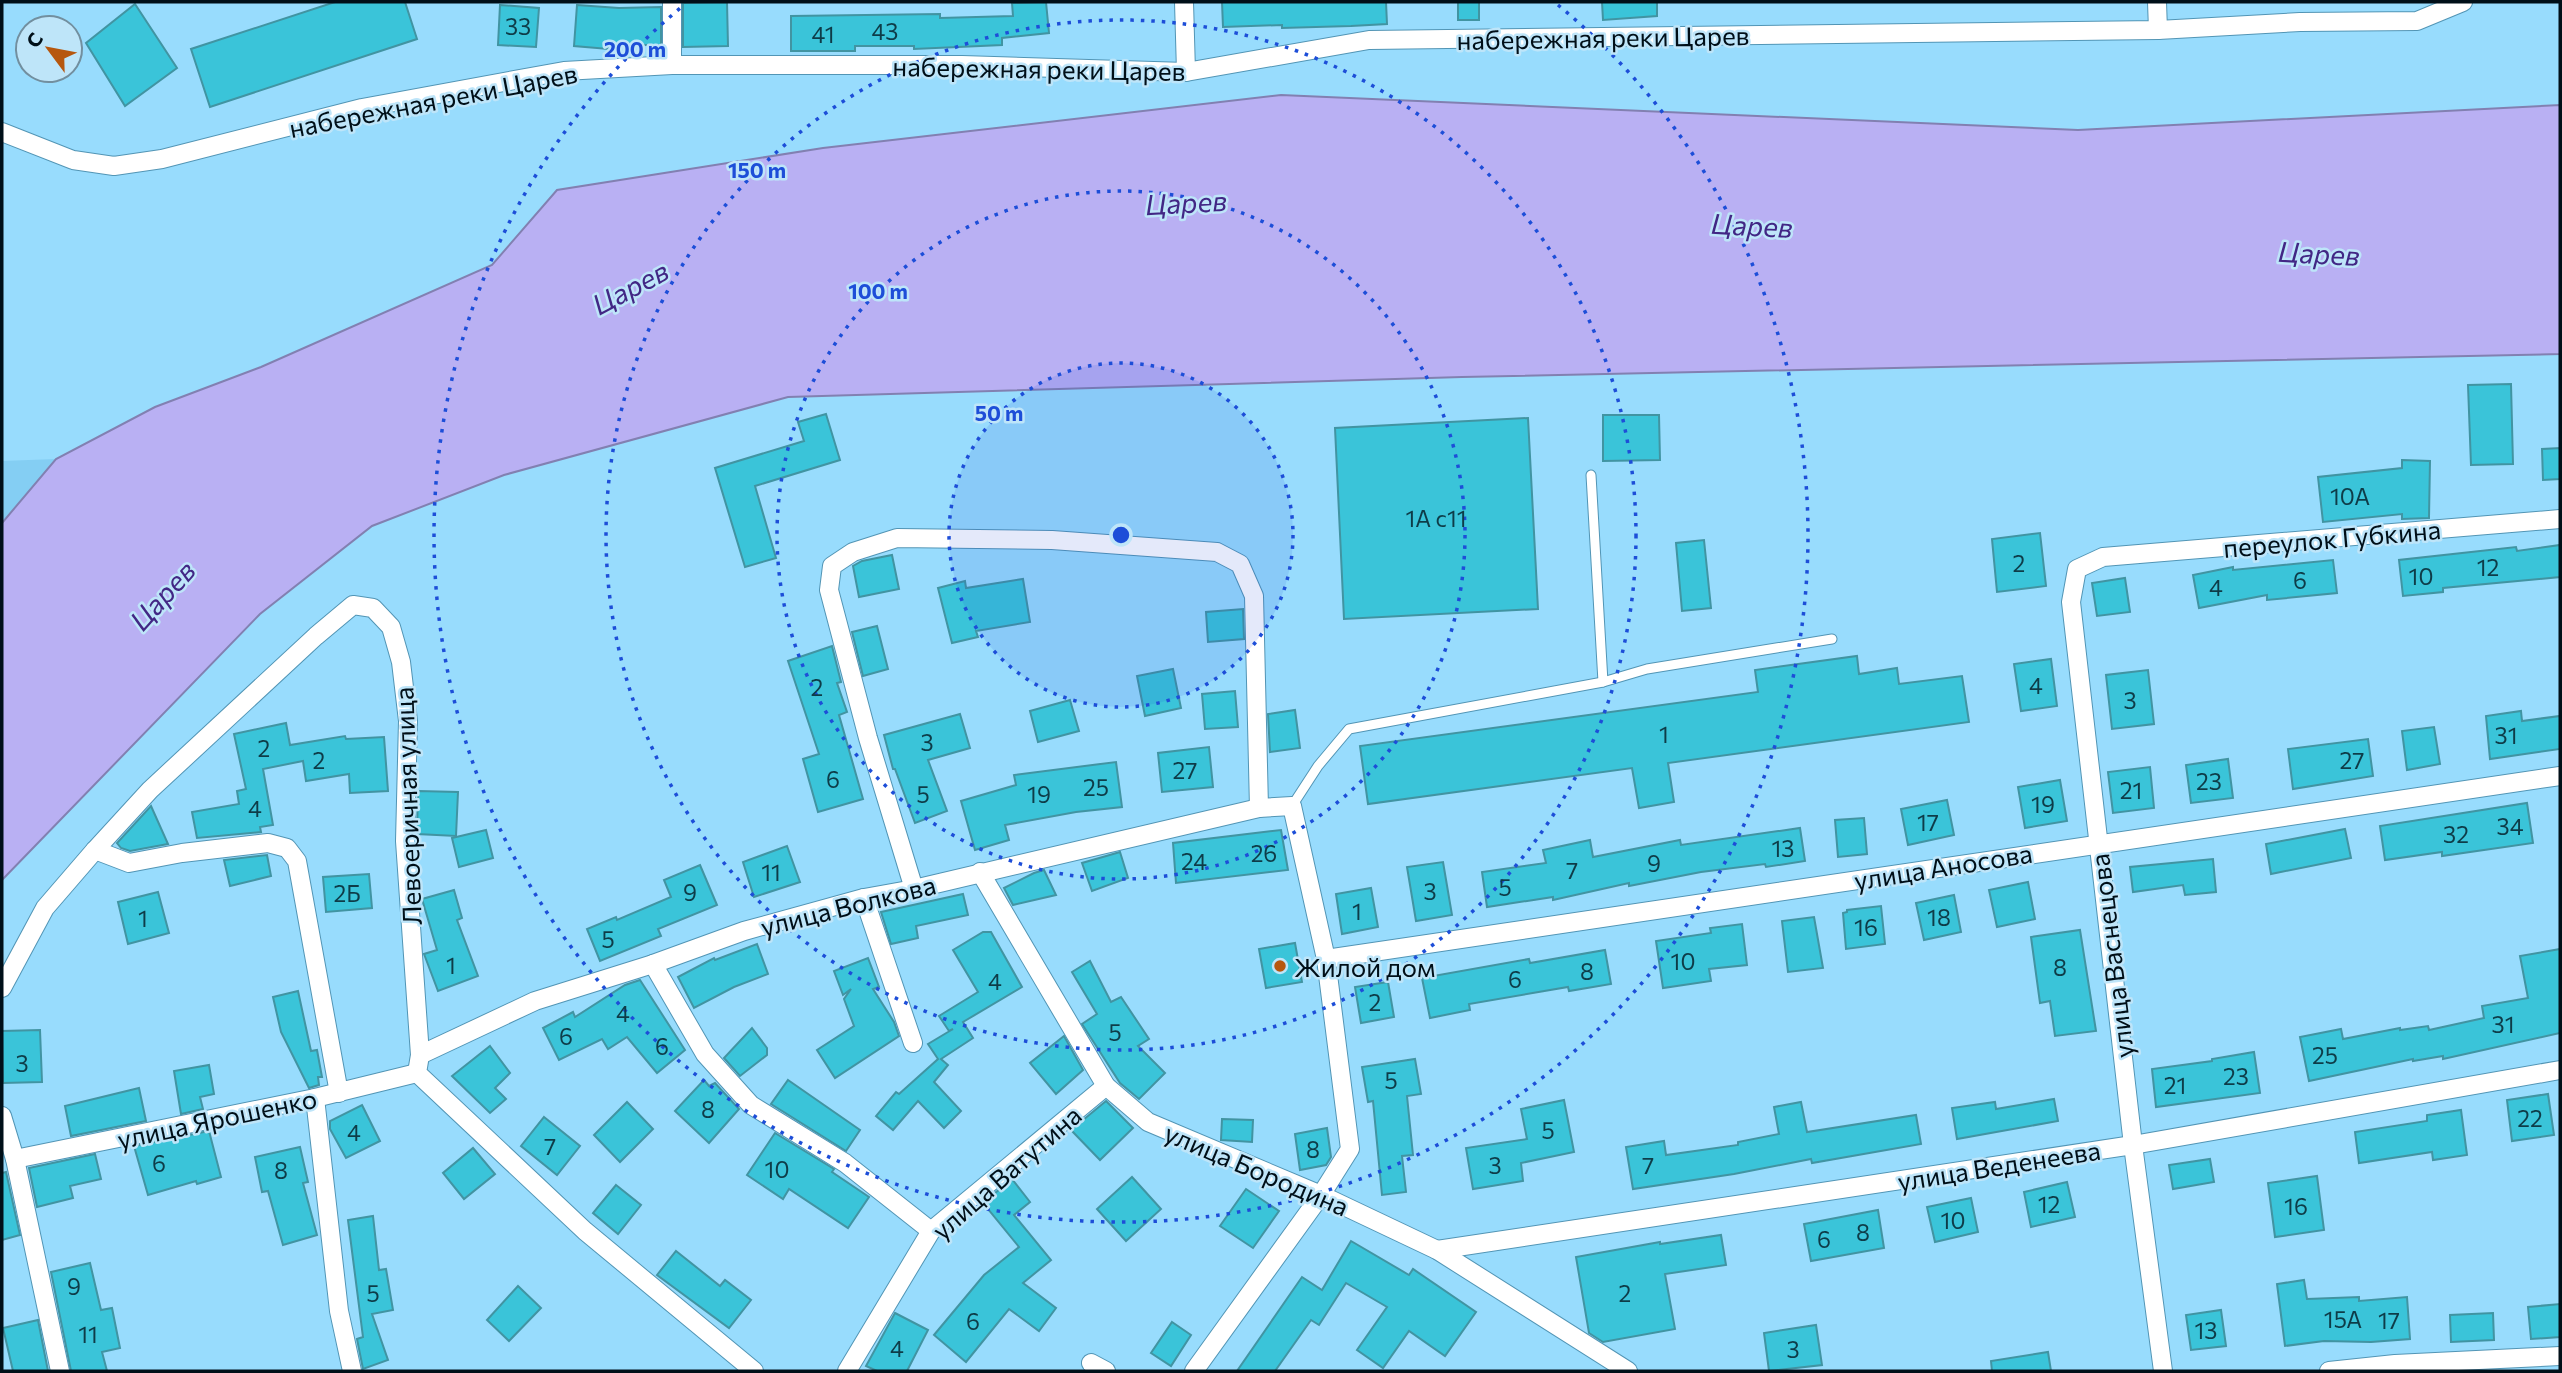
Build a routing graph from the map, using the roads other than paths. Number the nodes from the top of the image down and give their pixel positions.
1 (672, 2) edge
2 (1184, 2) edge
3 (2157, 2) edge
4 (2463, 2) edge
5 (2158, 30) junction
6 (672, 65) junction
7 (1186, 72) junction
8 (2, 132) edge
9 (1591, 475) dead end
10 (2560, 519) edge
11 (2103, 557) joint
12 (1832, 639) dead end
13 (1603, 682) junction
14 (2560, 776) edge
15 (1292, 806) junction
16 (1259, 808) junction
17 (2098, 842) junction
18 (95, 850) junction
19 (981, 872) junction
20 (914, 889) junction
21 (864, 898) junction
22 (1326, 959) junction
23 (653, 964) junction
24 (2, 988) edge
25 (913, 1043) dead end
26 (420, 1055) junction
27 (2560, 1070) edge
28 (417, 1073) junction
29 (1106, 1086) junction
30 (339, 1093) junction
31 (314, 1098) junction
32 (2, 1116) edge
33 (2133, 1145) junction
34 (15, 1159) junction
35 (1321, 1195) junction
36 (931, 1231) junction
37 (1437, 1250) junction
38 (2560, 1356) edge
39 (2397, 1368) edge
40 (60, 1371) edge
41 (352, 1371) edge
42 (754, 1371) edge
43 (847, 1371) edge
44 (1194, 1371) edge
45 (1628, 1371) edge
46 (2163, 1371) edge
47 (2329, 1371) edge

1 - 6 street
2 - 7 street
3 - 5 street
4 - 5 street, набережная реки Царев
5 - 7 street, набережная реки Царев
6 - 7 street, набережная реки Царев
6 - 8 street, набережная реки Царев
9 - 13 lane
10 - 11 street, переулок Губкина
11 - 17 street, улица Васнецова
12 - 13 lane
13 - 15 lane
14 - 17 street, улица Аносова
15 - 16 street, улица Волкова
15 - 22 street
16 - 19 street, улица Волкова
16 - 20 street
17 - 22 street, улица Аносова
17 - 33 street, улица Васнецова
18 - 24 street, Левоеричная улица
18 - 26 street, Левоеричная улица
18 - 30 street
19 - 20 street, улица Волкова
19 - 29 street, улица Бородина
20 - 21 street, улица Волкова
21 - 23 street, улица Волкова
21 - 25 street
22 - 35 street
23 - 26 street, улица Волкова
23 - 36 street
26 - 28 street, Левоеричная улица
27 - 33 street, улица Веденеева
28 - 30 street, улица Ярошенко
28 - 42 street
29 - 35 street, улица Бородина
29 - 36 street, улица Ватутина
30 - 31 street, улица Ярошенко
31 - 34 street, улица Ярошенко
31 - 41 street
32 - 34 street
33 - 37 street, улица Веденеева
33 - 46 street, улица Васнецова
34 - 40 street
35 - 37 street, улица Бородина
35 - 44 street
36 - 43 street, улица Ватутина
37 - 45 street, улица Бородина
38 - 39 street
39 - 47 street

